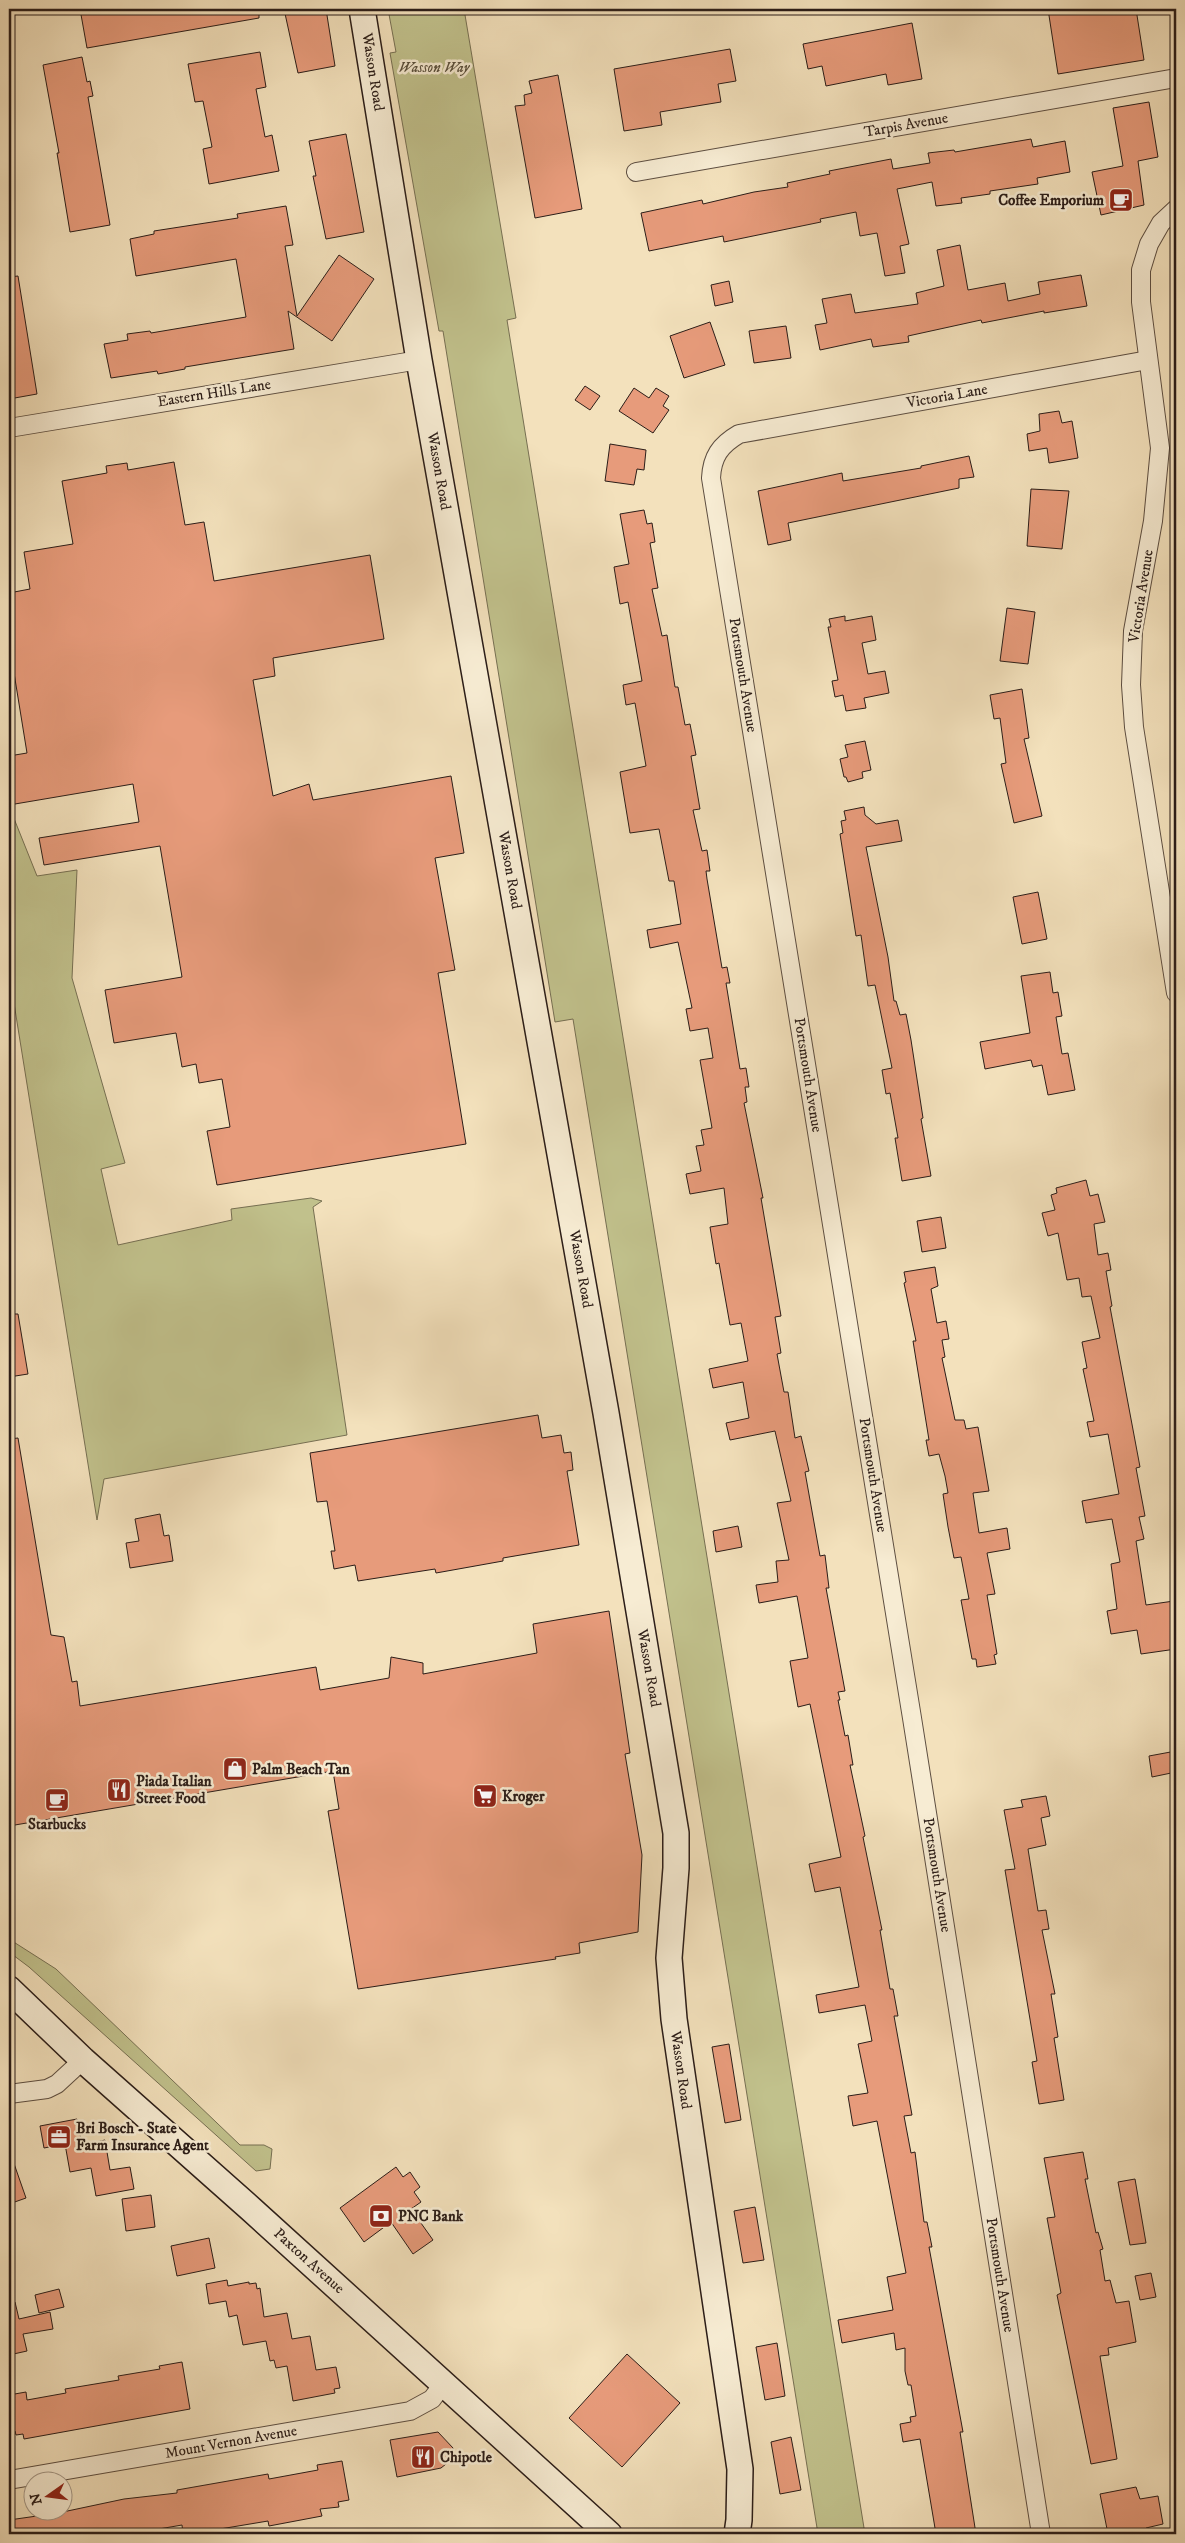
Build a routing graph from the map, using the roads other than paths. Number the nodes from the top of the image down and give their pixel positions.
1 (362, 9) edge
2 (1176, 78) edge
3 (636, 172) dead end
4 (1176, 209) edge
5 (419, 360) junction
6 (1148, 360) junction
7 (9, 428) edge
8 (746, 432) joint
9 (1176, 994) edge
10 (9, 1989) edge
11 (83, 2060) junction
12 (9, 2094) edge
13 (444, 2383) junction
14 (9, 2480) edge
15 (608, 2534) edge
16 (736, 2534) edge
17 (1041, 2534) edge

1 - 5 street, Wasson Road
2 - 3 street, Tarpis Avenue
4 - 6 street, Victoria Avenue
5 - 7 street, Eastern Hills Lane
5 - 16 street, Wasson Road
6 - 8 street, Victoria Lane
6 - 9 street, Victoria Avenue
8 - 17 street, Portsmouth Avenue
10 - 11 street, Paxton Avenue
11 - 12 street
11 - 13 street, Paxton Avenue
13 - 14 street, Mount Vernon Avenue
13 - 15 street, Paxton Avenue

